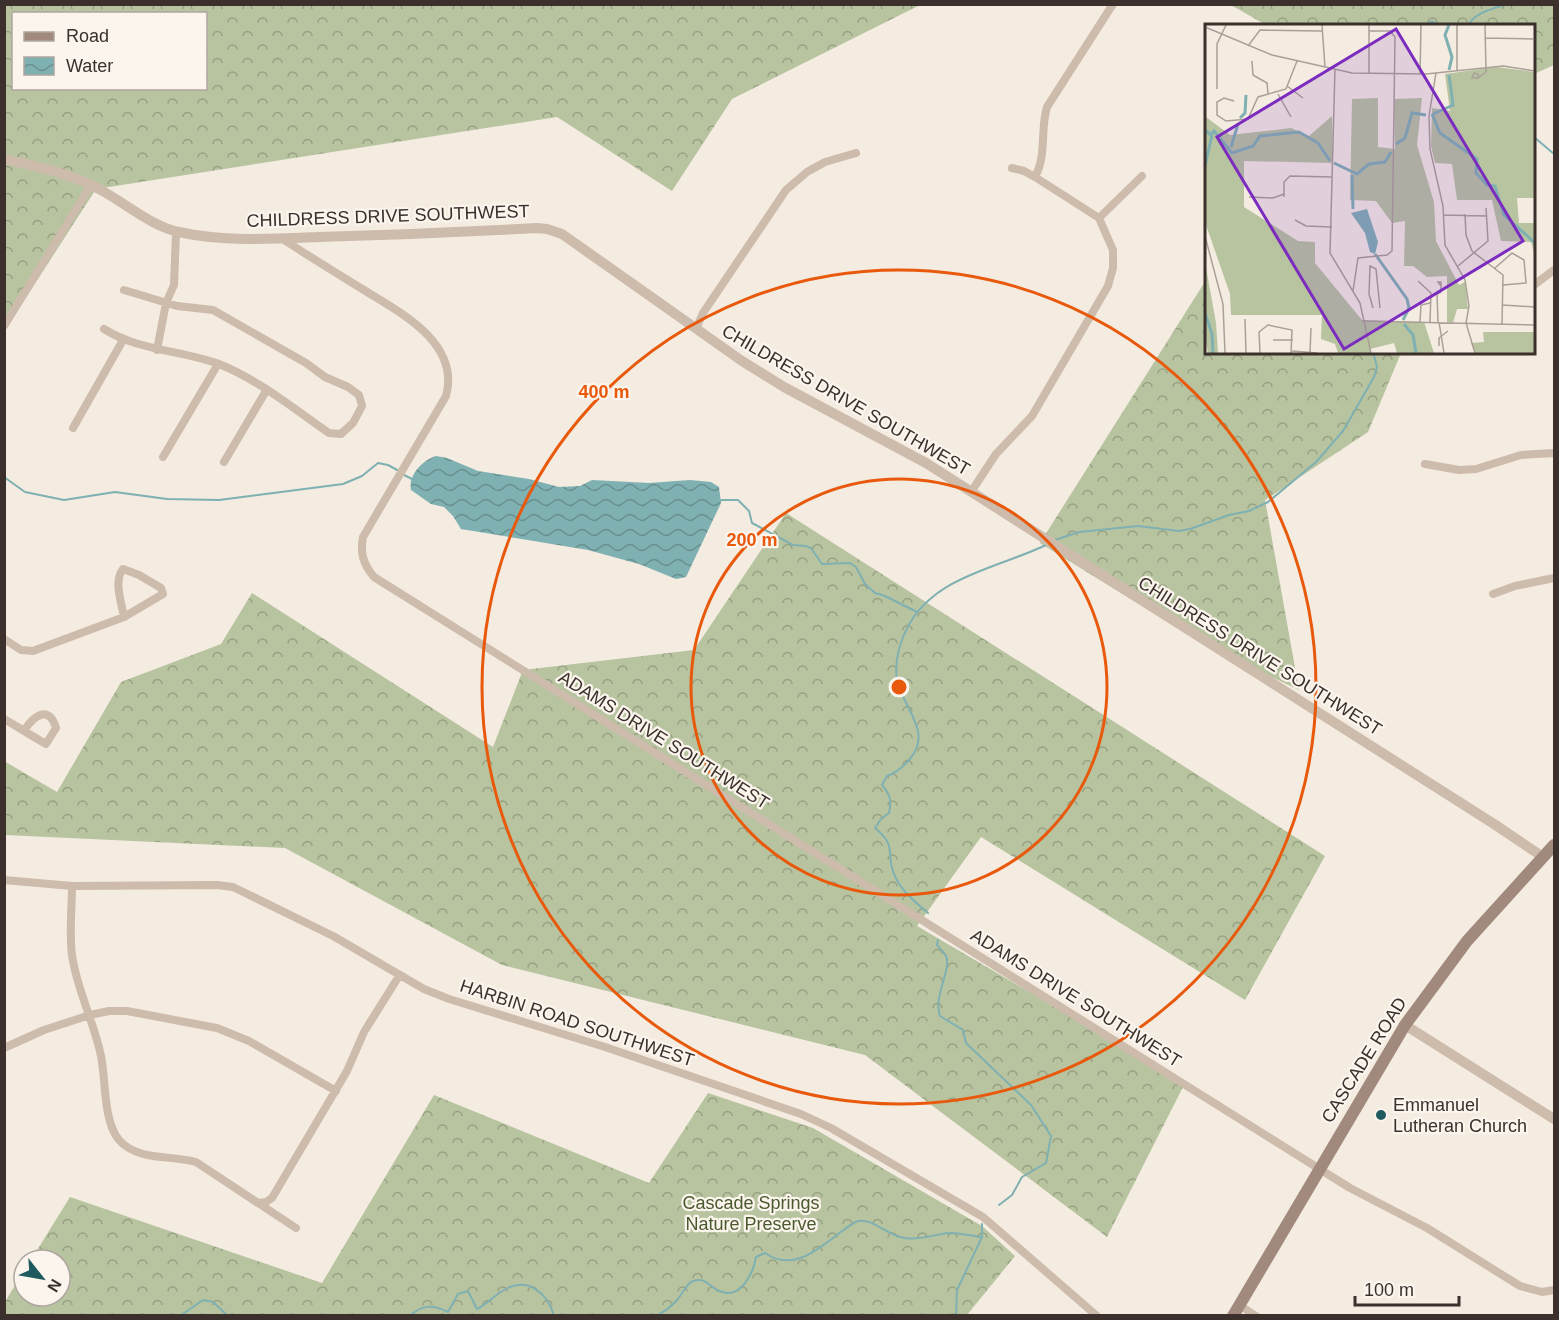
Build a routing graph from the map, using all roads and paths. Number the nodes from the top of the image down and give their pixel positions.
1 (1113, 4) edge
2 (856, 153) dead end
3 (4, 159) edge
4 (1012, 168) dead end
5 (1035, 177) junction
6 (1142, 177) dead end
7 (92, 185) junction
8 (1099, 218) junction
9 (176, 232) junction
10 (281, 238) junction
11 (1554, 270) edge
12 (1535, 284) edge
13 (124, 290) dead end
14 (166, 303) junction
15 (4, 326) edge
16 (104, 329) dead end
17 (696, 329) junction
18 (123, 340) junction
19 (157, 350) junction
20 (218, 364) junction
21 (266, 391) junction
22 (73, 428) dead end
23 (1554, 453) edge
24 (163, 457) dead end
25 (224, 462) dead end
26 (1425, 464) dead end
27 (971, 492) junction
28 (1554, 578) edge
29 (1493, 594) dead end
30 (124, 617) junction
31 (4, 639) edge
32 (4, 719) edge
33 (24, 731) dead end
34 (1554, 845) edge
35 (1543, 857) junction
36 (4, 880) edge
37 (72, 886) junction
38 (399, 975) junction
39 (90, 1015) junction
40 (1405, 1025) junction
41 (4, 1048) edge
42 (336, 1091) junction
43 (1554, 1119) edge
44 (1319, 1169) junction
45 (257, 1203) junction
46 (296, 1228) dead end
47 (1554, 1290) edge
48 (1236, 1310) edge
49 (1097, 1316) edge
50 (1256, 1316) edge

1 - 5 street
2 - 17 street
3 - 7 street, CHILDRESS DRIVE SOUTHWEST
4 - 5 street
5 - 8 street
6 - 8 street
7 - 9 street, CHILDRESS DRIVE SOUTHWEST
7 - 15 street
8 - 27 street
9 - 10 street, CHILDRESS DRIVE SOUTHWEST
9 - 14 street
10 - 17 street, CHILDRESS DRIVE SOUTHWEST
10 - 44 street, ADAMS DRIVE SOUTHWEST
11 - 12 street
13 - 14 street
14 - 19 street
14 - 21 street
16 - 18 street
17 - 27 street, CHILDRESS DRIVE SOUTHWEST
18 - 19 street
18 - 22 street
19 - 20 street
20 - 21 street
20 - 24 street
21 - 25 street
23 - 26 street
27 - 35 street, CHILDRESS DRIVE SOUTHWEST
28 - 29 street
30 - 30 street
30 - 31 street
32 - 33 street
34 - 35 main road, CASCADE ROAD
35 - 40 main road, CASCADE ROAD
36 - 37 street, HARBIN ROAD SOUTHWEST
37 - 38 street, HARBIN ROAD SOUTHWEST
37 - 39 street
38 - 42 street
38 - 49 street, HARBIN ROAD SOUTHWEST
39 - 41 street
39 - 42 street
39 - 45 street
40 - 43 street
40 - 44 main road, CASCADE ROAD
42 - 45 street
44 - 47 street, ADAMS DRIVE SOUTHWEST
44 - 48 main road, CASCADE ROAD
45 - 46 street
48 - 50 street

